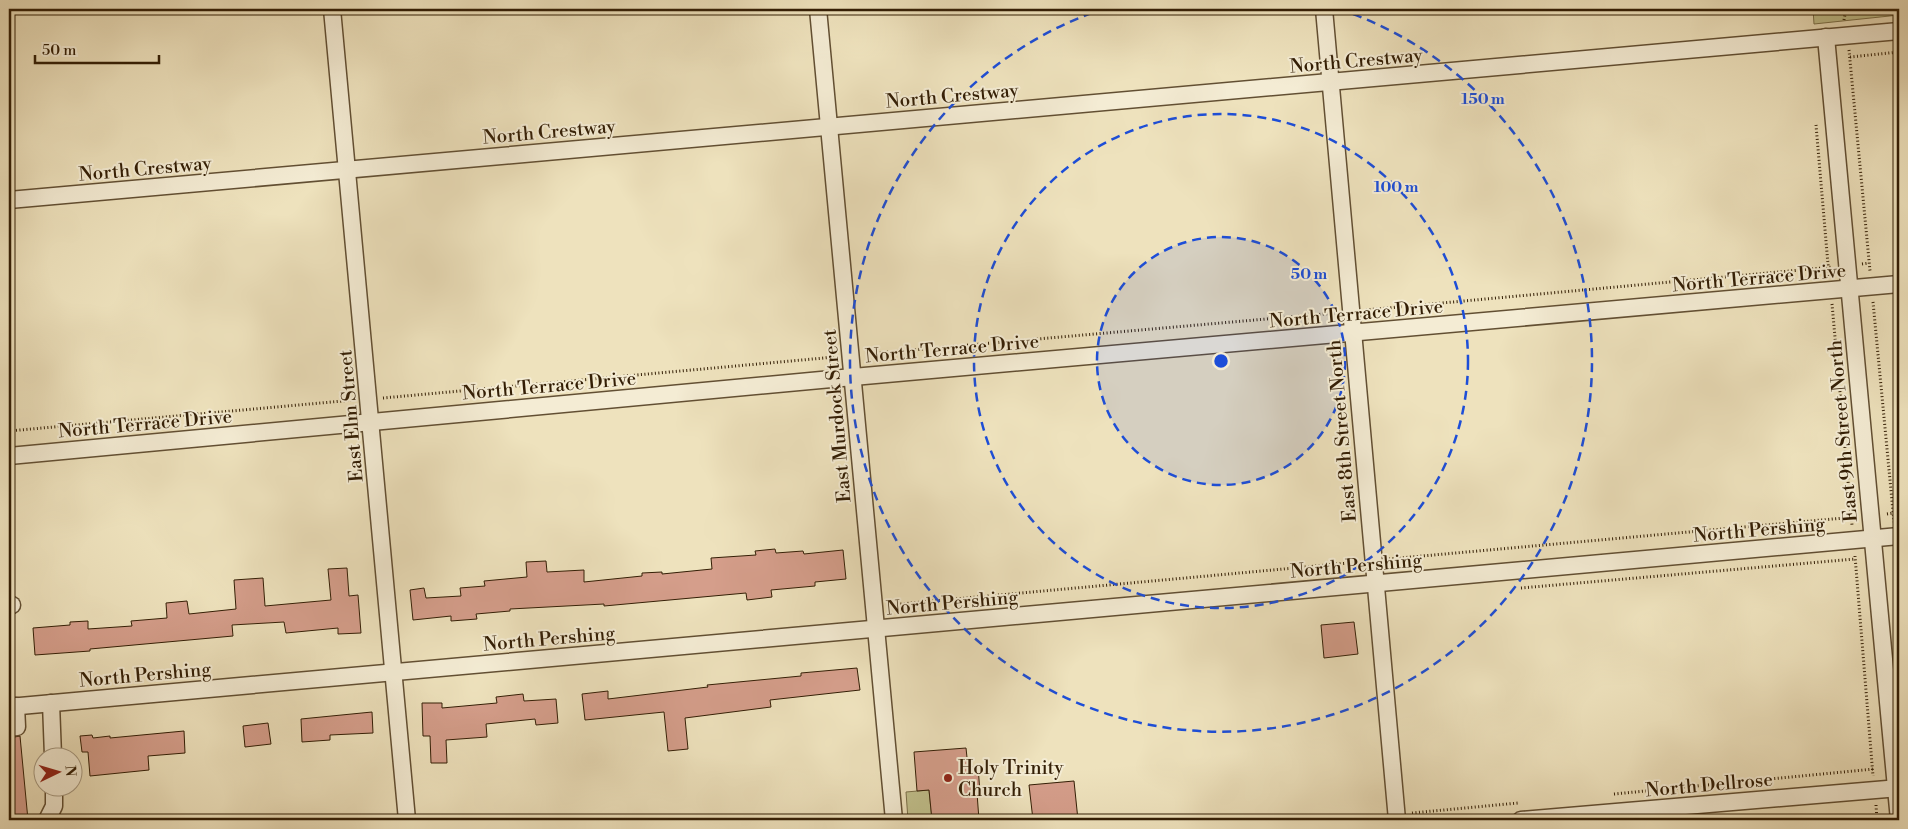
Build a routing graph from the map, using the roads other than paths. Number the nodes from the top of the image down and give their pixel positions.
1 (332, 9) edge
2 (818, 9) edge
3 (1324, 9) edge
4 (1899, 31) edge
5 (1826, 38) junction
6 (1331, 82) junction
7 (829, 126) junction
8 (347, 170) junction
9 (9, 200) edge
10 (1899, 284) edge
11 (1849, 289) junction
12 (1353, 334) junction
13 (852, 377) junction
14 (370, 422) junction
15 (9, 456) edge
16 (1897, 536) edge
17 (1872, 539) junction
18 (1375, 584) junction
19 (876, 629) junction
20 (393, 672) junction
21 (51, 703) junction
22 (13, 706) edge
23 (9, 728) edge
24 (53, 746) edge
25 (1898, 788) edge
26 (54, 796) edge
27 (1403, 817) edge
28 (47, 820) edge
29 (407, 820) edge
30 (894, 820) edge
31 (1521, 820) edge
32 (1899, 820) edge

1 - 8 street, East Elm Street
2 - 7 street, East Murdock Street
3 - 6 street, East 8th Street North
4 - 5 street, North Crestway
5 - 6 street, North Crestway
5 - 11 street, East 9th Street North
6 - 7 street, North Crestway
6 - 12 street, East 8th Street North
7 - 8 street, North Crestway
7 - 13 street, East Murdock Street
8 - 9 street, North Crestway
8 - 14 street, East Elm Street
10 - 11 street, North Terrace Drive
11 - 12 street, North Terrace Drive
11 - 17 street, East 9th Street North
12 - 13 street, North Terrace Drive
12 - 18 street, East 8th Street North
13 - 14 street, North Terrace Drive
13 - 19 street, East Murdock Street
14 - 15 street, North Terrace Drive
14 - 20 street, East Elm Street
16 - 17 street, North Pershing
17 - 18 street, North Pershing
17 - 25 street, East 9th Street North
18 - 19 street, North Pershing
18 - 27 street, East 8th Street North
19 - 20 street, North Pershing
19 - 30 street, East Murdock Street
20 - 21 street, North Pershing
20 - 29 street, East Elm Street
21 - 22 street, North Pershing
21 - 24 street
22 - 23 street
25 - 31 street, North Dellrose
25 - 32 street, East 9th Street North
26 - 28 street

